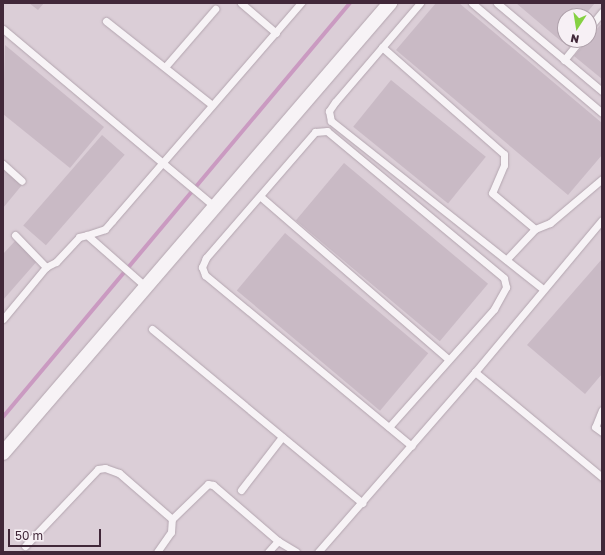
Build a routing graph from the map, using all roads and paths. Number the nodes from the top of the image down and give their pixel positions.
1 (241, 3) edge
2 (301, 3) edge
3 (390, 3) edge
4 (420, 3) edge
5 (472, 3) edge
6 (497, 3) edge
7 (214, 9) dead end
8 (106, 21) dead end
9 (3, 29) edge
10 (276, 33) junction
11 (382, 48) junction
12 (574, 48) edge
13 (564, 60) junction
14 (165, 67) junction
15 (602, 92) edge
16 (212, 105) junction
17 (602, 113) edge
18 (163, 162) junction
19 (3, 164) edge
20 (602, 179) edge
21 (22, 181) dead end
22 (261, 197) junction
23 (215, 207) junction
24 (602, 220) edge
25 (535, 229) junction
26 (15, 235) dead end
27 (87, 235) junction
28 (506, 260) junction
29 (46, 267) junction
30 (146, 286) junction
31 (542, 288) junction
32 (3, 319) edge
33 (152, 329) dead end
34 (448, 359) junction
35 (475, 372) junction
36 (602, 410) edge
37 (389, 427) junction
38 (602, 432) edge
39 (282, 437) junction
40 (412, 446) junction
41 (5, 447) edge
42 (602, 476) edge
43 (241, 490) dead end
44 (362, 503) junction
45 (172, 519) junction
46 (278, 541) junction
47 (25, 546) dead end
48 (157, 552) edge
49 (268, 552) edge
50 (296, 552) edge
51 (318, 552) edge

1 - 10 lane
2 - 10 lane
3 - 23 street
4 - 11 lane
5 - 17 lane
6 - 13 lane
7 - 14 lane
8 - 14 lane
9 - 18 lane
10 - 16 lane
11 - 25 lane
11 - 28 lane
12 - 13 lane
13 - 15 lane
14 - 16 lane
16 - 18 lane
18 - 23 lane
18 - 27 lane
19 - 21 lane
20 - 25 lane
22 - 34 lane
22 - 34 lane
22 - 37 lane
23 - 30 street
24 - 31 lane
25 - 28 lane
26 - 29 lane
27 - 29 lane
27 - 30 lane
28 - 31 lane
29 - 32 lane
30 - 41 street
31 - 35 lane
33 - 39 lane
34 - 37 lane
35 - 40 lane
35 - 42 lane
36 - 38 lane
37 - 40 lane
39 - 43 lane
39 - 44 lane
40 - 44 lane
44 - 51 lane
45 - 46 lane
45 - 47 lane
45 - 48 lane
46 - 49 lane
46 - 50 lane

